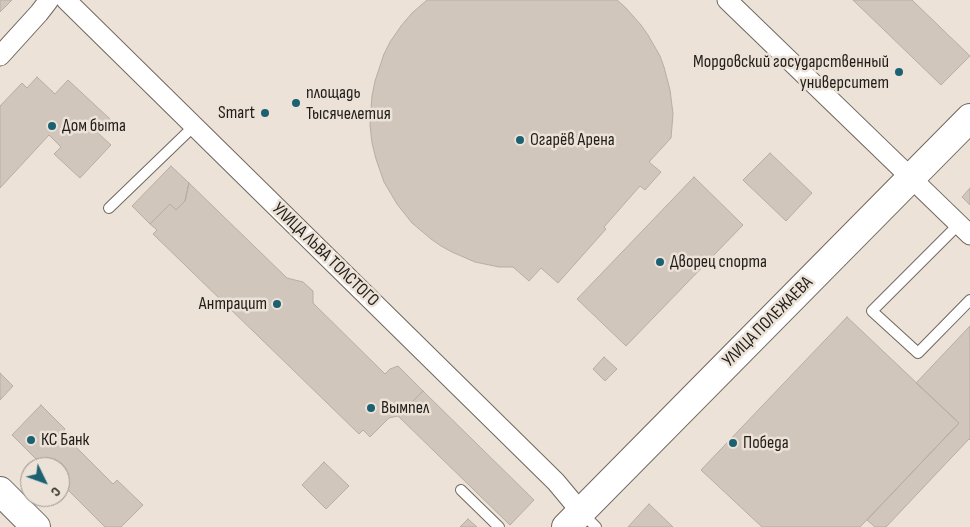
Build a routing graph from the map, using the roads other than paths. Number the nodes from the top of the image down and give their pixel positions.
1 (49, 0) edge
2 (66, 0) edge
3 (728, 0) edge
4 (0, 56) edge
5 (970, 118) edge
6 (194, 126) junction
7 (911, 177) junction
8 (109, 208) dead end
9 (964, 229) edge
10 (970, 300) edge
11 (461, 490) dead end
12 (0, 491) edge
13 (581, 522) edge
14 (36, 527) edge
15 (499, 527) edge

1 - 4 street
2 - 6 street, УЛИЦА ЛЬВА ТОЛСТОГО
3 - 7 street
5 - 7 main road, УЛИЦА ПОЛЕЖАЕВА
6 - 8 lane
6 - 13 street, УЛИЦА ЛЬВА ТОЛСТОГО
7 - 9 street
7 - 13 main road, УЛИЦА ПОЛЕЖАЕВА
9 - 10 lane
11 - 15 lane
12 - 14 main road

